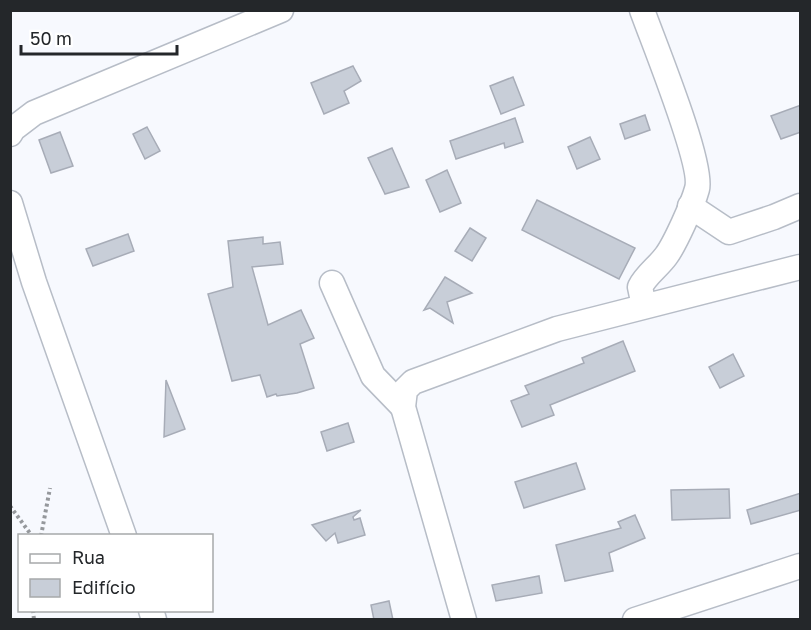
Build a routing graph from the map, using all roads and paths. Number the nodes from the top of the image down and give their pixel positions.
1 (280, 10) edge
2 (642, 10) edge
3 (10, 134) edge
4 (10, 203) edge
5 (690, 206) junction
6 (801, 206) edge
7 (801, 267) edge
8 (332, 283) dead end
9 (644, 306) junction
10 (403, 407) junction
11 (50, 488) dead end
12 (10, 506) edge
13 (31, 534) edge
14 (41, 534) edge
15 (123, 534) edge
16 (801, 566) edge
17 (464, 620) edge
18 (635, 620) edge

1 - 3 street
2 - 5 street
4 - 15 street
5 - 6 street
5 - 9 street
7 - 9 street
8 - 10 street
9 - 10 street
10 - 17 street
11 - 14 path
12 - 13 path
16 - 18 street

